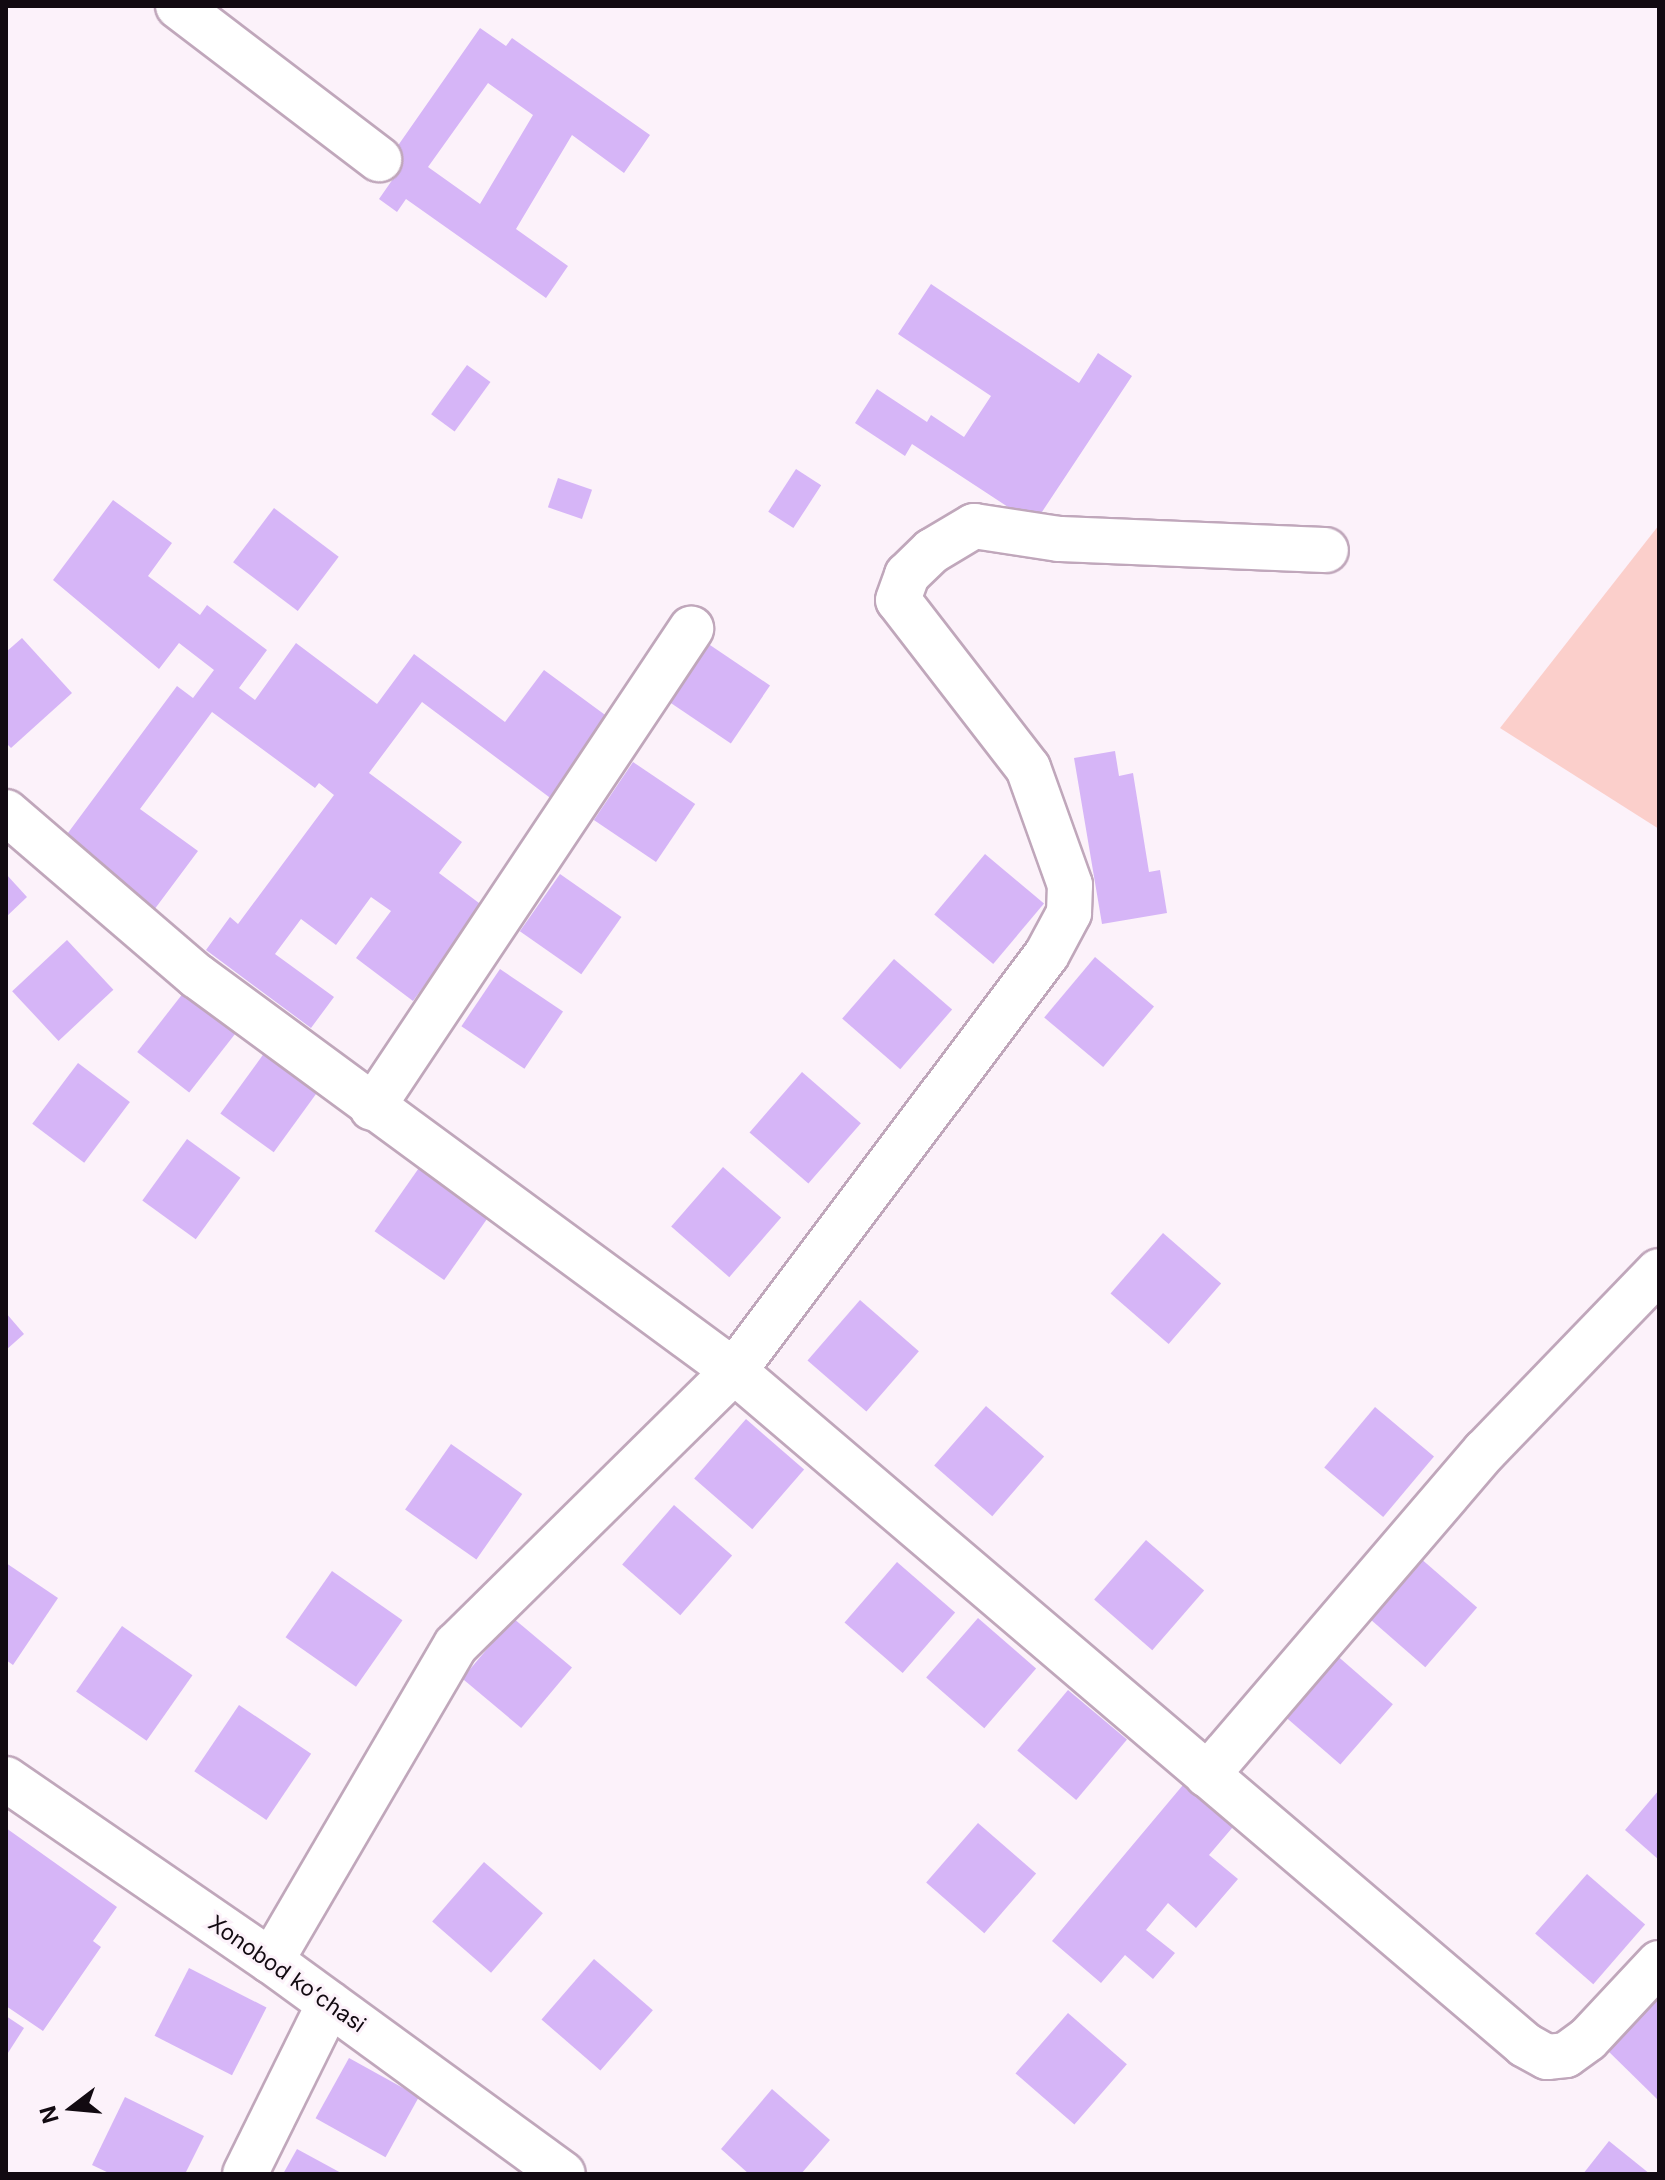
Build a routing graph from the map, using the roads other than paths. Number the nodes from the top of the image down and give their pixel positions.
1 (178, 6) edge
2 (379, 159) dead end
3 (1326, 550) dead end
4 (691, 629) dead end
5 (6, 812) edge
6 (372, 1108) junction
7 (1659, 1271) edge
8 (734, 1371) junction
9 (1207, 1775) junction
10 (6, 1779) edge
11 (271, 1961) junction
12 (1659, 1963) edge
13 (329, 2004) junction
14 (245, 2174) edge
15 (563, 2174) edge

1 - 2 street
3 - 8 street
4 - 6 street
5 - 6 street
6 - 8 street
7 - 9 street
8 - 9 street
8 - 11 street
9 - 12 street
10 - 11 street, Xonobod koʻchasi
11 - 13 street, Xonobod koʻchasi
13 - 14 street
13 - 15 street, Xonobod koʻchasi

